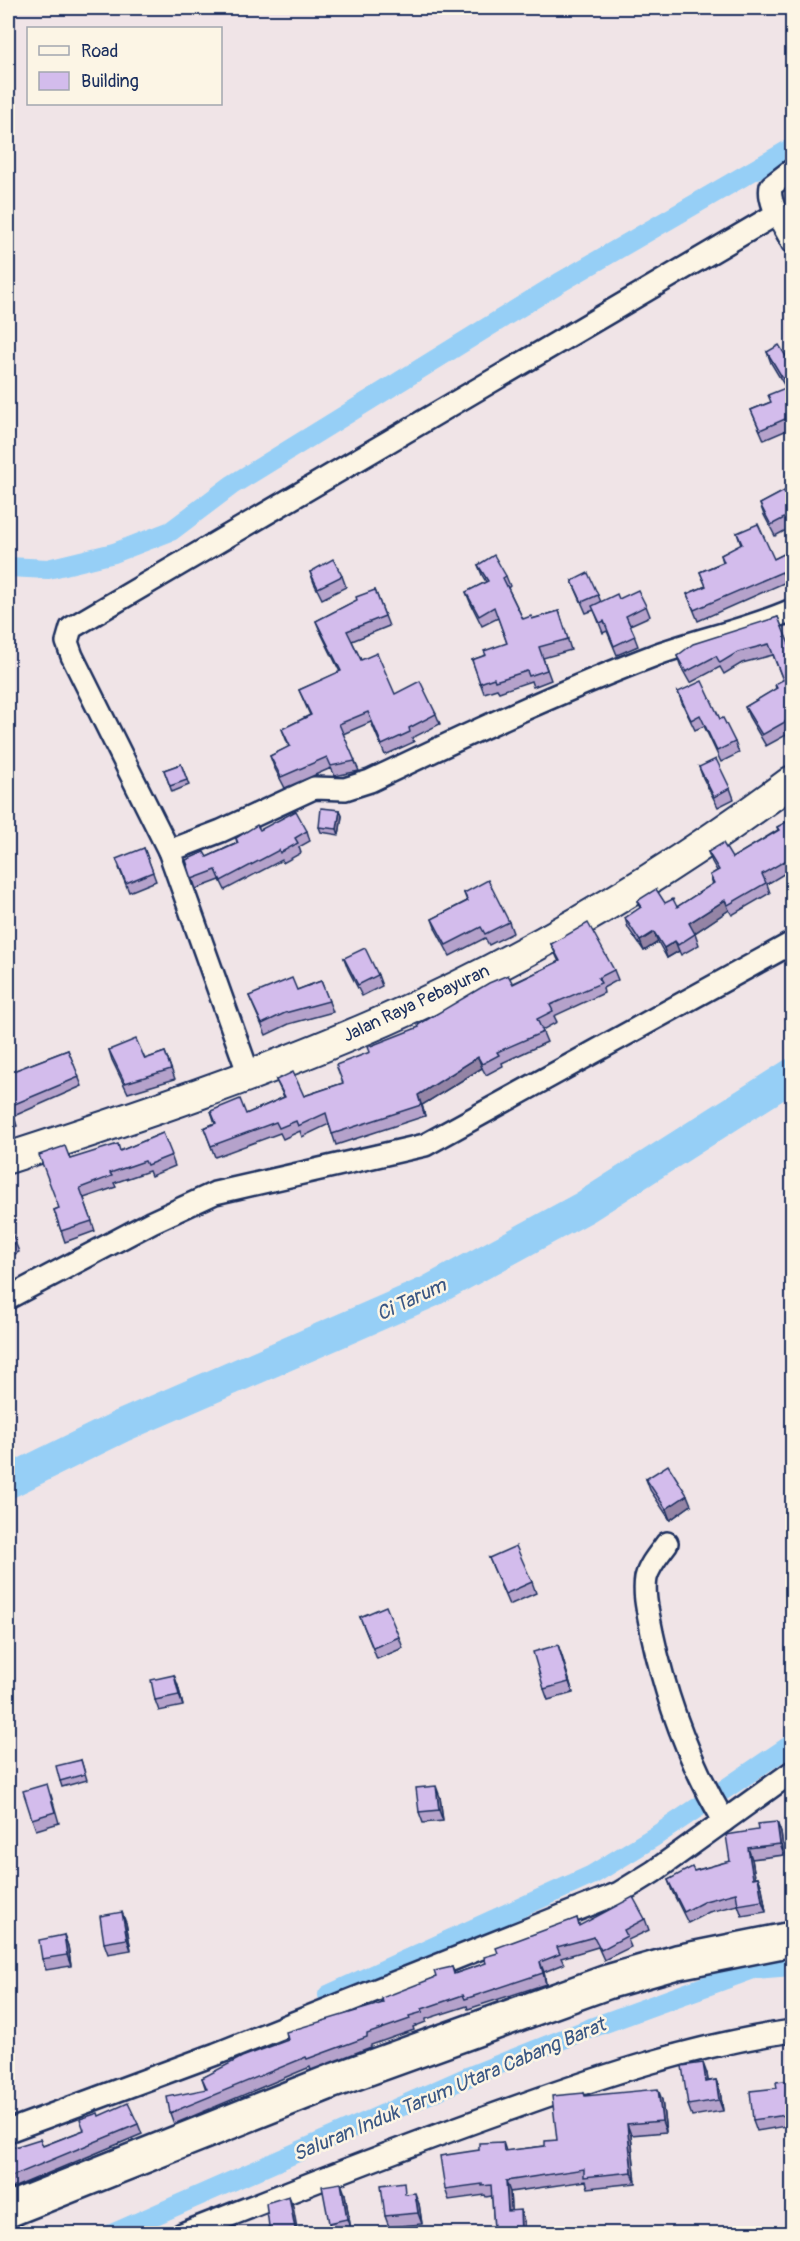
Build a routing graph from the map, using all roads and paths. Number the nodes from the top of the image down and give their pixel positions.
1 (792, 170) edge
2 (778, 213) junction
3 (792, 242) edge
4 (792, 610) edge
5 (792, 781) edge
6 (169, 851) junction
7 (792, 943) edge
8 (249, 1075) junction
9 (8, 1158) edge
10 (8, 1299) edge
11 (667, 1543) dead end
12 (792, 1772) edge
13 (719, 1813) junction
14 (792, 1938) edge
15 (792, 2031) edge
16 (8, 2132) edge
17 (8, 2210) edge
18 (182, 2234) edge

1 - 2 street
2 - 3 street
2 - 6 street
4 - 6 street
5 - 8 main road, Jalan Raya Pebayuran
6 - 8 street
7 - 10 street
8 - 9 main road, Jalan Raya Pebayuran
11 - 13 street
12 - 13 street
13 - 16 street
14 - 17 main road
15 - 18 street

